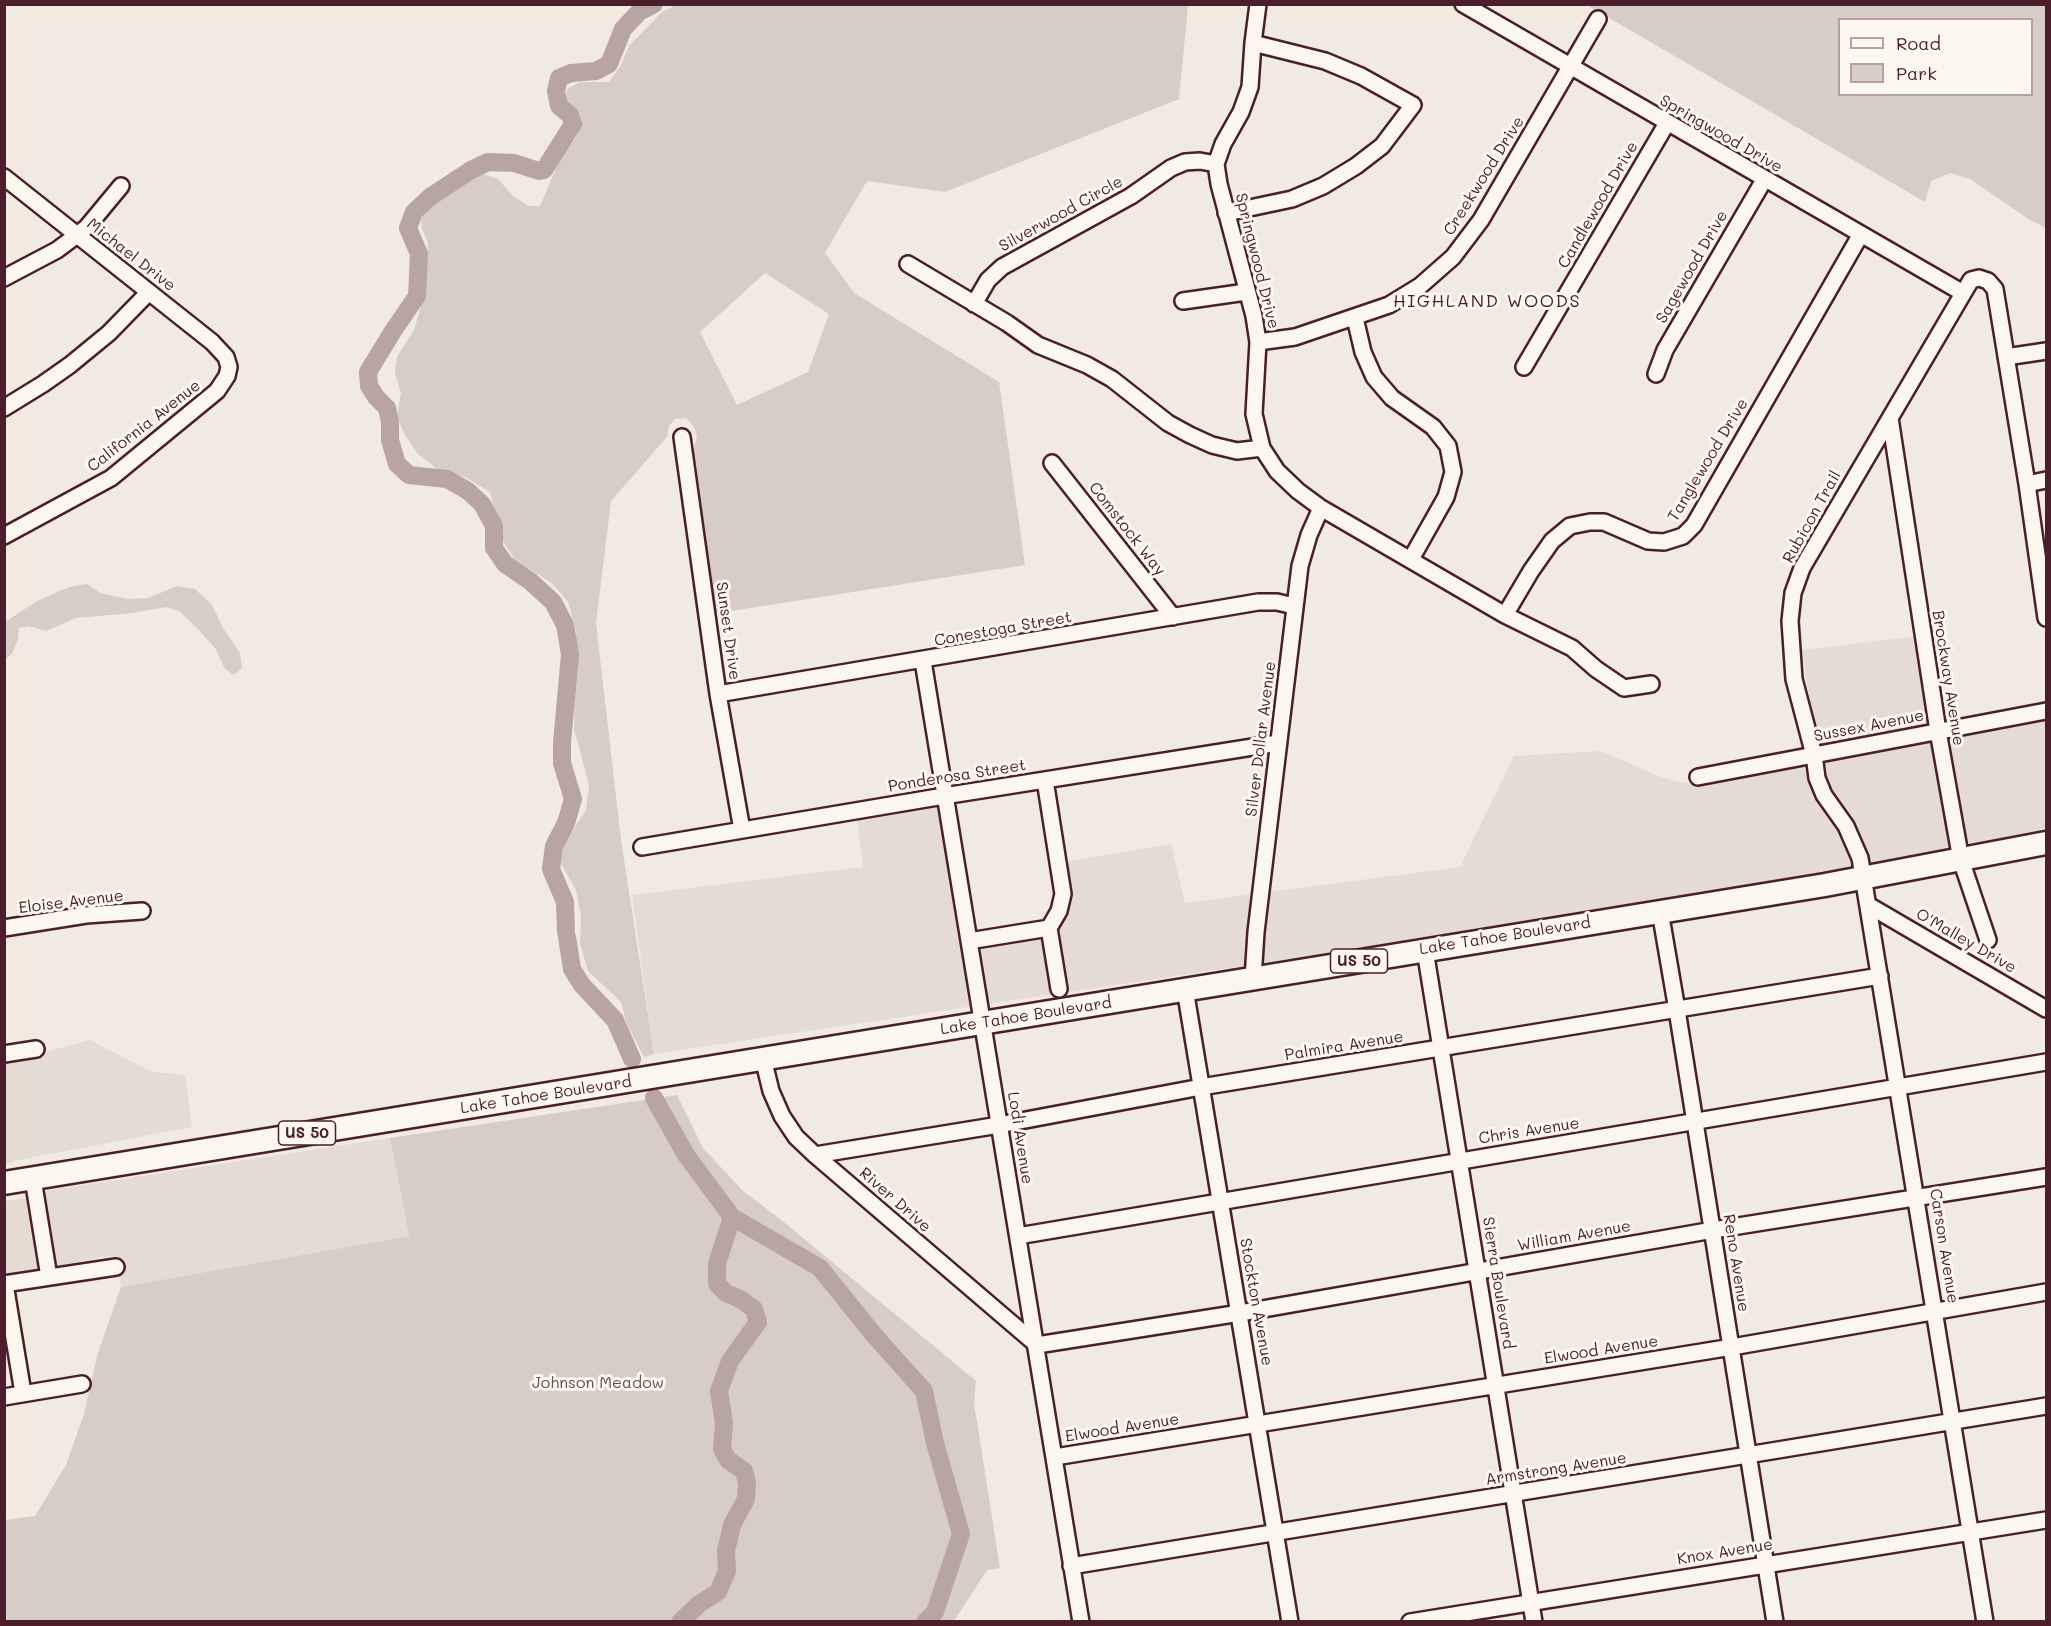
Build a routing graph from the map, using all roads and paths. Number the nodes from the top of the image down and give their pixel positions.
1 (1258, 4) edge
2 (1462, 4) edge
3 (1598, 19) dead end
4 (1252, 43) junction
5 (1571, 68) junction
6 (1667, 123) junction
7 (1216, 164) junction
8 (4, 177) edge
9 (1764, 180) junction
10 (121, 186) dead end
11 (1226, 213) junction
12 (1861, 234) junction
13 (77, 235) junction
14 (908, 264) dead end
15 (4, 278) edge
16 (149, 292) junction
17 (1246, 292) junction
18 (1963, 293) junction
19 (1183, 301) dead end
20 (974, 304) junction
21 (1354, 318) junction
22 (1258, 342) junction
23 (2046, 351) edge
24 (2006, 357) junction
25 (229, 367) joint
26 (1524, 367) dead end
27 (1656, 374) dead end
28 (4, 408) edge
29 (1890, 418) junction
30 (682, 437) dead end
31 (1262, 448) junction
32 (1052, 463) dead end
33 (2046, 480) edge
34 (2027, 484) junction
35 (1321, 508) junction
36 (4, 536) edge
37 (1410, 559) junction
38 (1294, 606) junction
39 (1505, 615) junction
40 (1173, 617) junction
41 (2046, 618) edge
42 (923, 661) junction
43 (1651, 684) dead end
44 (718, 694) junction
45 (2046, 711) edge
46 (1938, 731) junction
47 (1278, 743) junction
48 (1814, 755) junction
49 (1698, 777) dead end
50 (1045, 780) junction
51 (944, 796) junction
52 (742, 831) junction
53 (2046, 843) edge
54 (642, 847) dead end
55 (1961, 860) junction
56 (1863, 878) junction
57 (1868, 905) junction
58 (142, 911) dead end
59 (1660, 911) junction
60 (4, 928) edge
61 (1049, 928) junction
62 (1988, 940) dead end
63 (969, 941) junction
64 (1425, 950) junction
65 (1880, 976) junction
66 (1253, 978) junction
67 (1059, 989) dead end
68 (1185, 989) junction
69 (2046, 1009) edge
70 (1677, 1010) junction
71 (982, 1023) junction
72 (1441, 1048) junction
73 (36, 1049) dead end
74 (4, 1054) edge
75 (763, 1058) junction
76 (2046, 1062) edge
77 (1898, 1086) junction
78 (1201, 1088) junction
79 (1695, 1122) junction
80 (999, 1125) junction
81 (815, 1155) junction
82 (1460, 1160) junction
83 (2046, 1177) edge
84 (33, 1179) junction
85 (4, 1183) edge
86 (1917, 1198) junction
87 (1221, 1201) junction
88 (1713, 1230) junction
89 (1018, 1236) junction
90 (116, 1267) dead end
91 (1478, 1271) junction
92 (49, 1277) junction
93 (5, 1284) edge
94 (2046, 1292) edge
95 (1936, 1310) junction
96 (1240, 1313) junction
97 (1037, 1345) junction
98 (1732, 1347) junction
99 (82, 1384) dead end
100 (1497, 1385) junction
101 (23, 1393) junction
102 (4, 1397) edge
103 (2046, 1406) edge
104 (1954, 1421) junction
105 (1258, 1424) junction
106 (1749, 1455) junction
107 (1055, 1457) junction
108 (1514, 1494) junction
109 (2046, 1520) edge
110 (1276, 1532) junction
111 (1971, 1532) junction
112 (1765, 1563) junction
113 (1071, 1566) junction
114 (1531, 1602) junction
115 (1078, 1620) edge
116 (1290, 1622) edge
117 (1410, 1622) edge
118 (1534, 1622) edge
119 (1775, 1622) edge
120 (1985, 1622) edge

1 - 4 street
2 - 5 street, Springwood Drive
3 - 5 street, Creekwood Drive
4 - 7 street
4 - 11 street
5 - 6 street, Springwood Drive
5 - 21 street, Creekwood Drive
6 - 9 street, Springwood Drive
6 - 26 street, Candlewood Drive
7 - 11 street, Springwood Drive
7 - 20 street, Silverwood Circle
8 - 13 street, Michael Drive
9 - 12 street, Springwood Drive
9 - 27 street, Sagewood Drive
10 - 13 street
11 - 17 street, Springwood Drive
12 - 18 street, Springwood Drive
12 - 39 street, Tanglewood Drive
13 - 15 street
13 - 16 street, Michael Drive
14 - 20 street
16 - 25 street, Michael Drive
16 - 28 street
17 - 19 street
17 - 22 street, Springwood Drive
18 - 24 street, Rubicon Trail
18 - 29 street, Rubicon Trail
20 - 31 street
21 - 22 street, Creekwood Drive
21 - 37 street
22 - 31 street, Springwood Drive
23 - 24 street
24 - 34 street
25 - 36 street, California Avenue
29 - 46 street, Brockway Avenue
29 - 48 street, Rubicon Trail
30 - 44 street, Sunset Drive
31 - 35 street, Springwood Drive
32 - 40 street, Comstock Way
33 - 34 street
34 - 41 street
35 - 37 street, Springwood Drive
35 - 38 street, Silver Dollar Avenue
37 - 39 street, Springwood Drive
38 - 40 street, Conestoga Street
38 - 47 street, Silver Dollar Avenue
39 - 43 street, Springwood Drive
40 - 42 street, Conestoga Street
42 - 44 street, Conestoga Street
42 - 51 street, Lodi Avenue
44 - 52 street, Sunset Drive
45 - 46 street, Sussex Avenue
46 - 48 street, Sussex Avenue
46 - 55 street, Brockway Avenue
47 - 50 street, Ponderosa Street
47 - 66 street, Silver Dollar Avenue
48 - 49 street, Sussex Avenue
48 - 56 street, Rubicon Trail
50 - 51 street, Ponderosa Street
50 - 61 street
51 - 52 street, Ponderosa Street
51 - 63 street, Lodi Avenue
52 - 54 street, Ponderosa Street
53 - 55 highway, Lake Tahoe Boulevard / US 50
55 - 56 highway, Lake Tahoe Boulevard / US 50
55 - 62 street, Brockway Avenue
56 - 57 street, Carson Avenue
56 - 59 highway, Lake Tahoe Boulevard / US 50
57 - 65 street, Carson Avenue
57 - 69 street, O'Malley Drive
58 - 60 street, Eloise Avenue
59 - 64 highway, Lake Tahoe Boulevard / US 50
59 - 70 street, Reno Avenue
61 - 63 street
61 - 67 street
63 - 71 street, Lodi Avenue
64 - 66 highway, Lake Tahoe Boulevard / US 50
64 - 72 street, Sierra Boulevard
65 - 70 street, Palmira Avenue
65 - 77 street, Carson Avenue
66 - 68 highway, Lake Tahoe Boulevard / US 50
68 - 71 highway, Lake Tahoe Boulevard / US 50
68 - 78 street, Stockton Avenue
70 - 72 street, Palmira Avenue
70 - 79 street, Reno Avenue
71 - 75 highway, Lake Tahoe Boulevard / US 50
71 - 80 street, Lodi Avenue
72 - 78 street, Palmira Avenue
72 - 82 street, Sierra Boulevard
73 - 74 street
75 - 81 street, River Drive
75 - 84 highway, Lake Tahoe Boulevard / US 50
76 - 77 street, Chris Avenue
77 - 79 street, Chris Avenue
77 - 86 street, Carson Avenue
78 - 80 street, Palmira Avenue
78 - 87 street, Stockton Avenue
79 - 82 street, Chris Avenue
79 - 88 street, Reno Avenue
80 - 81 street, Palmira Avenue
80 - 89 street, Lodi Avenue
81 - 97 street, River Drive
82 - 87 street, Chris Avenue
82 - 91 street, Sierra Boulevard
83 - 86 street, William Avenue
84 - 85 highway, Lake Tahoe Boulevard / US 50
84 - 92 street
86 - 88 street, William Avenue
86 - 95 street, Carson Avenue
87 - 89 street, Chris Avenue
87 - 96 street, Stockton Avenue
88 - 91 street, William Avenue
88 - 98 street, Reno Avenue
89 - 97 street, Lodi Avenue
90 - 92 street
91 - 96 street, William Avenue
91 - 100 street, Sierra Boulevard
92 - 93 street
93 - 101 street
94 - 95 street, Elwood Avenue
95 - 98 street, Elwood Avenue
95 - 104 street, Carson Avenue
96 - 97 street, William Avenue
96 - 105 street, Stockton Avenue
97 - 107 street, Lodi Avenue
98 - 100 street, Elwood Avenue
98 - 106 street, Reno Avenue
99 - 101 street
100 - 105 street, Elwood Avenue
100 - 108 street, Sierra Boulevard
101 - 102 street
103 - 104 street, Armstrong Avenue
104 - 106 street, Armstrong Avenue
104 - 111 street, Carson Avenue
105 - 107 street, Elwood Avenue
105 - 110 street, Stockton Avenue
106 - 108 street, Armstrong Avenue
106 - 112 street, Reno Avenue
107 - 113 street, Lodi Avenue
108 - 110 street, Armstrong Avenue
108 - 114 street, Sierra Boulevard
109 - 111 street, Knox Avenue
110 - 113 street, Armstrong Avenue
110 - 116 street, Stockton Avenue
111 - 112 street, Knox Avenue
111 - 120 street, Carson Avenue
112 - 114 street, Knox Avenue
112 - 119 street, Reno Avenue
113 - 115 street, Lodi Avenue
114 - 117 street, Knox Avenue
114 - 118 street, Sierra Boulevard

